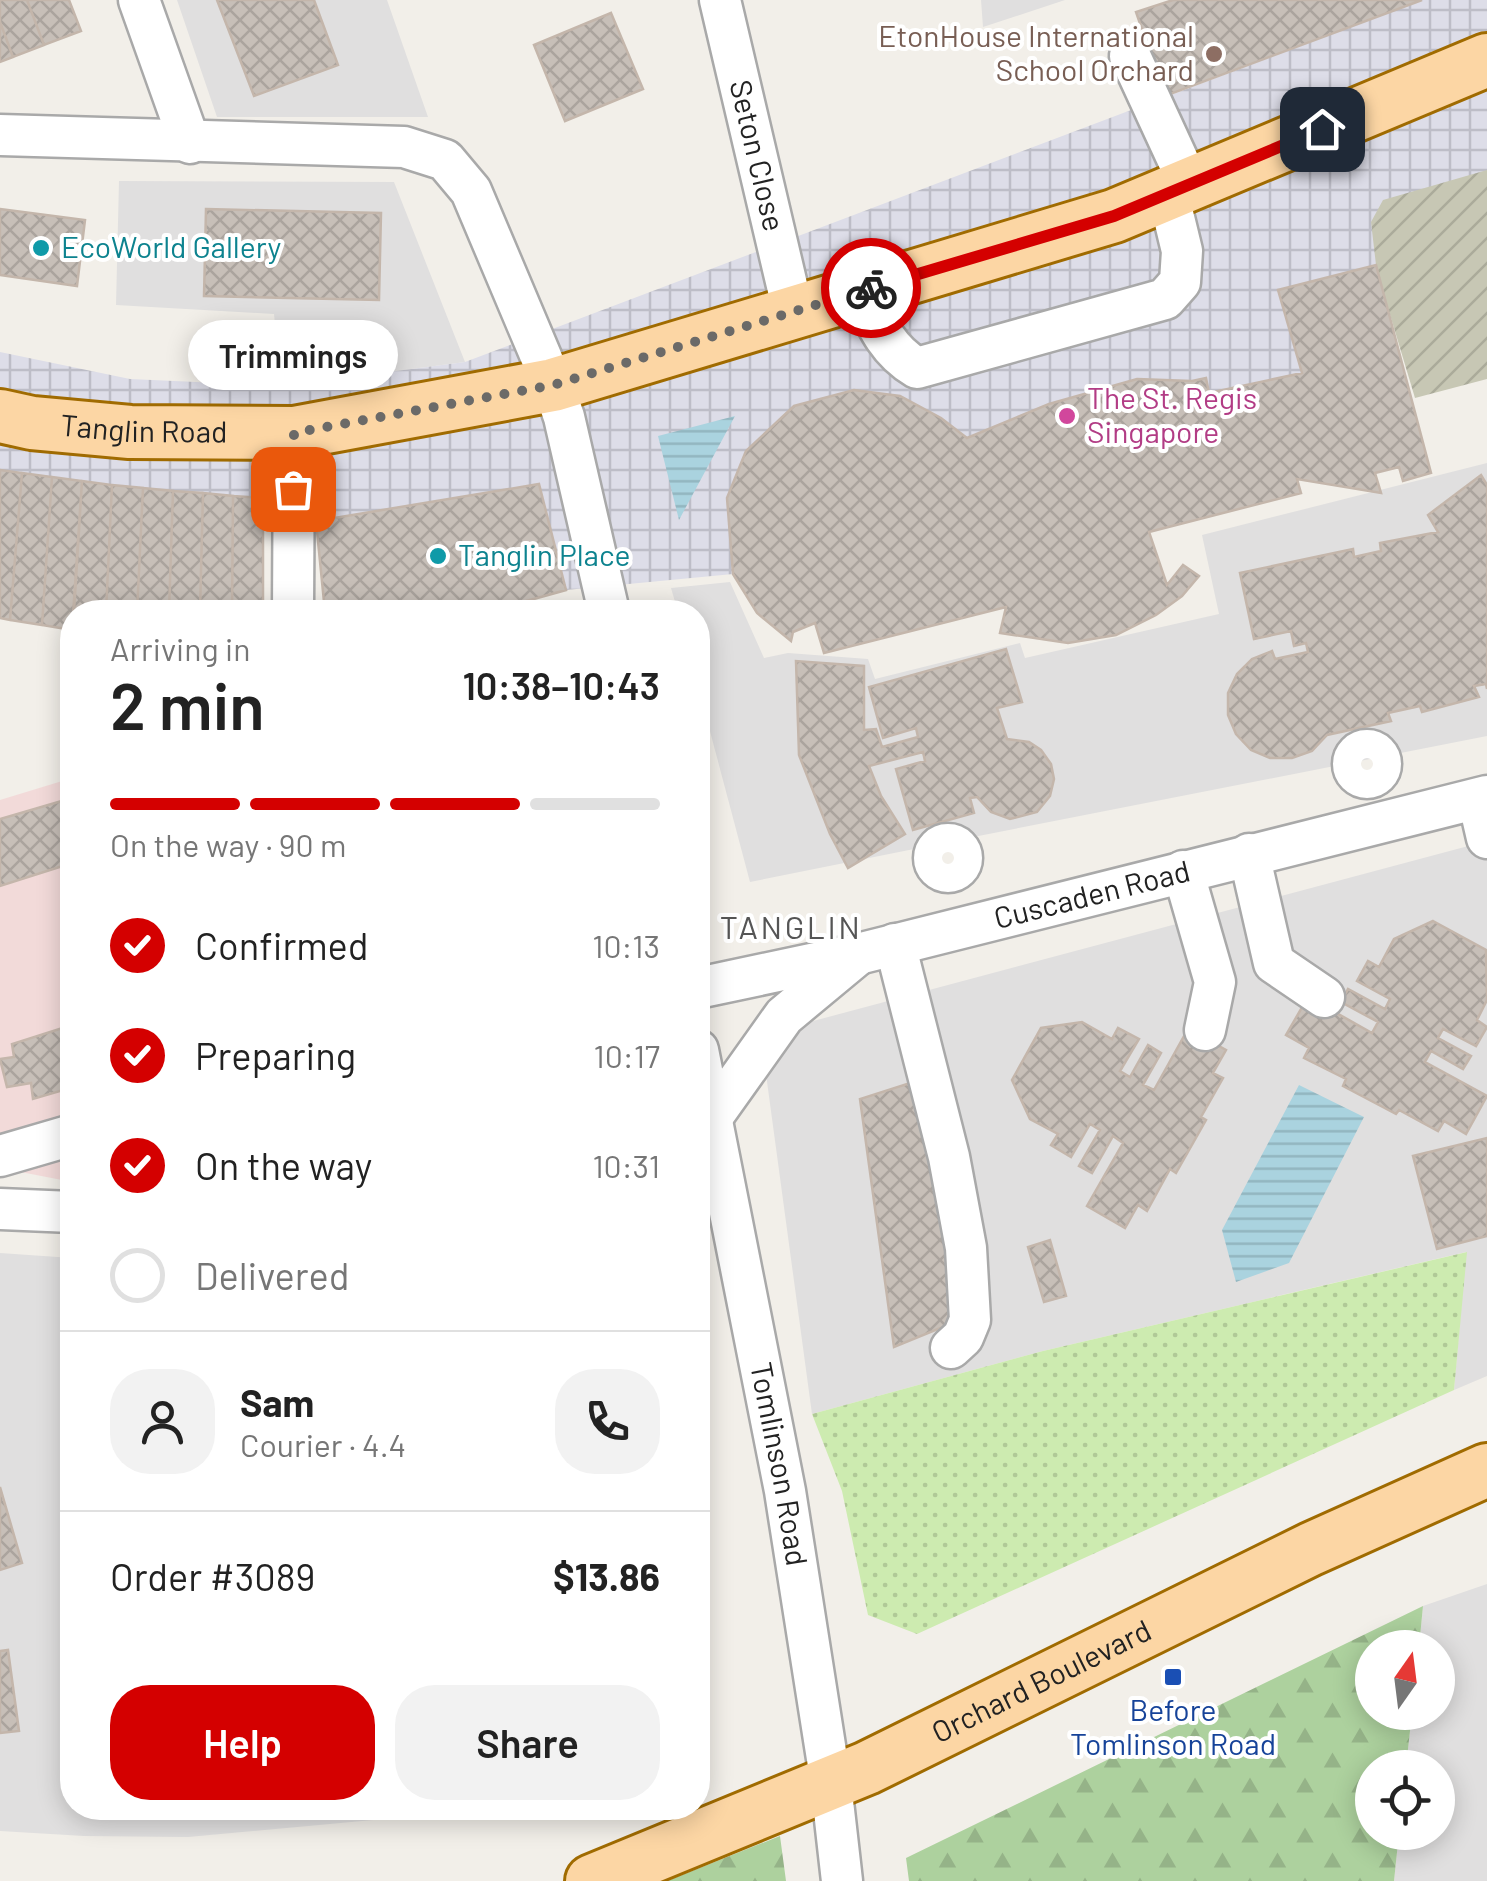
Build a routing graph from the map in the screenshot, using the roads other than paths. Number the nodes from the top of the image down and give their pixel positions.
1 (140, 0) edge
2 (720, 0) edge
3 (1130, 56) dead end
4 (1487, 60) edge
5 (0, 135) edge
6 (190, 143) junction
7 (1178, 189) junction
8 (860, 291) junction
9 (793, 311) junction
10 (553, 385) junction
11 (0, 416) edge
12 (294, 433) junction
13 (293, 600) edge
14 (606, 600) edge
15 (1371, 778) dead end
16 (1482, 798) edge
17 (1382, 822) junction
18 (1487, 838) edge
19 (1249, 854) junction
20 (952, 871) dead end
21 (1183, 871) junction
22 (966, 926) junction
23 (876, 949) junction
24 (1274, 964) junction
25 (1215, 982) junction
26 (710, 985) edge
27 (1324, 997) dead end
28 (1205, 1030) dead end
29 (710, 1120) joint
30 (60, 1138) edge
31 (0, 1156) edge
32 (0, 1209) edge
33 (60, 1212) edge
34 (951, 1348) dead end
35 (1487, 1470) edge
36 (832, 1784) junction
37 (592, 1881) edge
38 (842, 1881) edge

1 - 6 street
2 - 9 street, Seton Close
3 - 7 street
4 - 7 main road, Tanglin Road
5 - 6 street
6 - 10 street
7 - 8 main road, Tanglin Road
7 - 8 street
8 - 9 main road, Tanglin Road
9 - 10 main road, Tanglin Road
10 - 12 main road, Tanglin Road
10 - 14 street
11 - 12 main road, Tanglin Road
12 - 13 street
15 - 17 street
16 - 17 street, Cuscaden Road
16 - 18 street
17 - 19 street, Cuscaden Road
19 - 21 street, Cuscaden Road
19 - 24 street
20 - 22 street
21 - 22 street, Cuscaden Road
21 - 25 street
22 - 23 street, Cuscaden Road
23 - 26 street, Cuscaden Road
23 - 29 street
23 - 34 street
24 - 25 street
24 - 27 street
25 - 28 street
29 - 36 street, Tomlinson Road
30 - 31 street
32 - 33 street
35 - 36 main road, Orchard Boulevard
36 - 37 main road, Orchard Boulevard
36 - 38 street, Tomlinson Road

